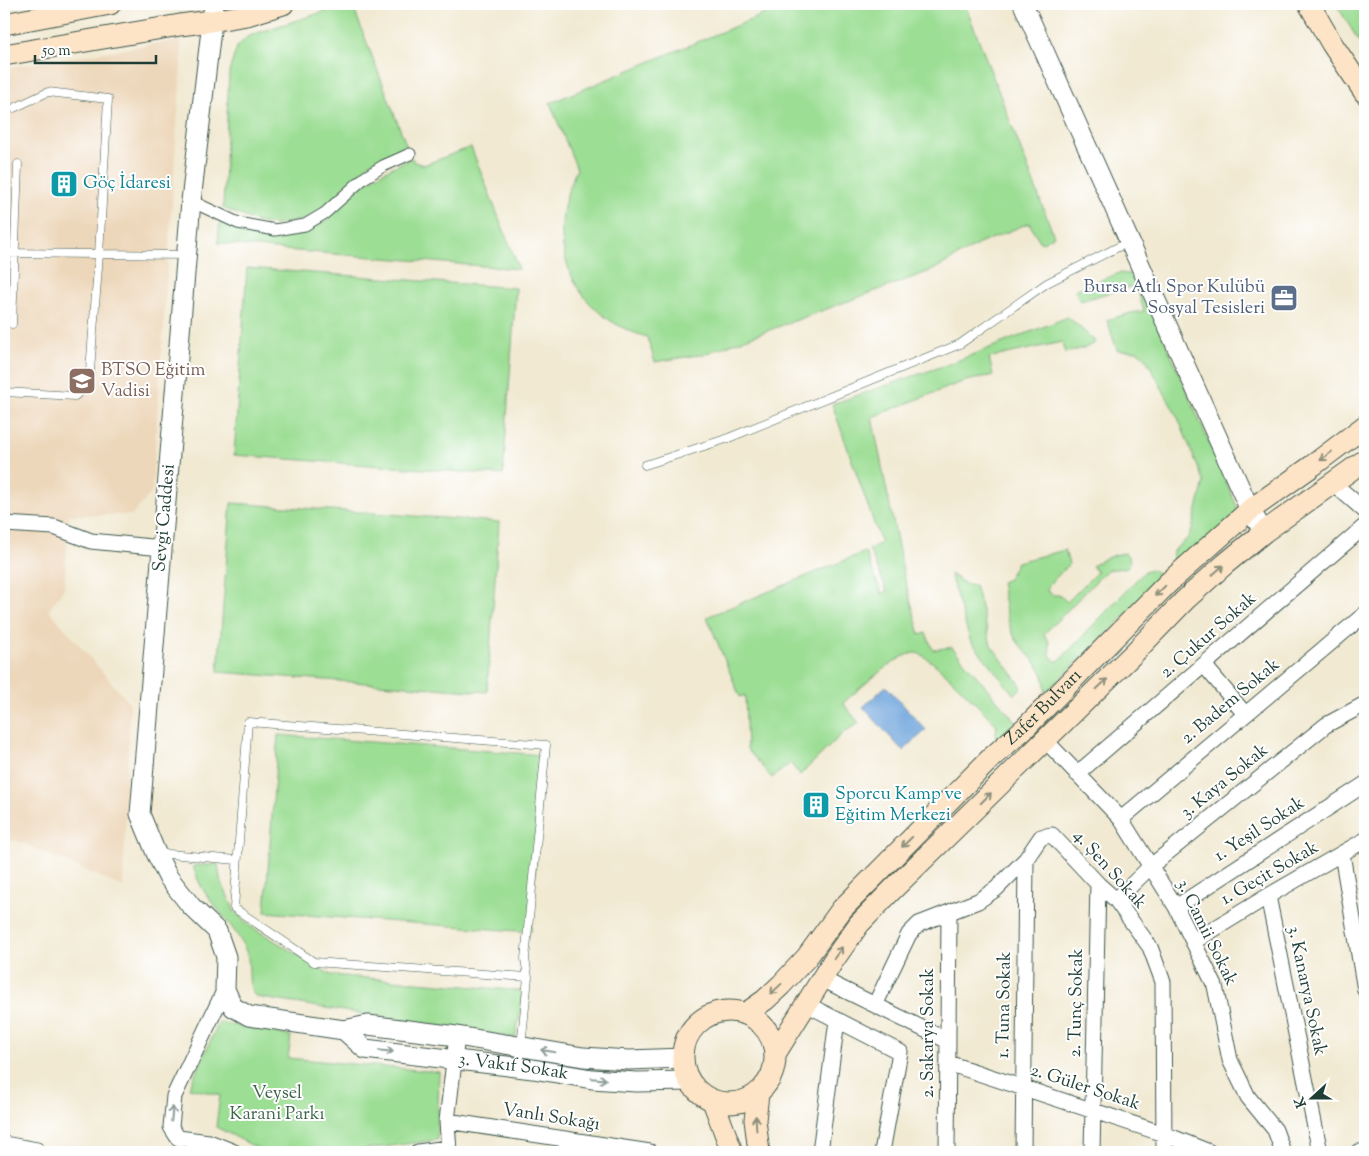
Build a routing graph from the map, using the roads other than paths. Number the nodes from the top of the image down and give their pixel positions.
1 (110, 4) edge
2 (283, 4) edge
3 (1023, 4) edge
4 (1308, 4) edge
5 (1320, 4) edge
6 (212, 13) edge
7 (4, 24) edge
8 (4, 56) edge
9 (1365, 75) edge
10 (1365, 93) edge
11 (14, 108) dead end
12 (410, 154) dead end
13 (18, 164) dead end
14 (191, 201) junction
15 (1130, 242) junction
16 (4, 253) edge
17 (15, 254) junction
18 (99, 254) junction
19 (187, 255) junction
20 (12, 324) dead end
21 (4, 392) edge
22 (1365, 426) edge
23 (1365, 460) edge
24 (644, 465) dead end
25 (1333, 483) junction
26 (1250, 510) junction
27 (1365, 511) edge
28 (4, 524) edge
29 (1365, 526) edge
30 (1264, 532) junction
31 (162, 548) junction
32 (1365, 614) edge
33 (1204, 665) junction
34 (1365, 704) edge
35 (1244, 714) junction
36 (1045, 740) junction
37 (1077, 774) junction
38 (1365, 784) edge
39 (1121, 819) junction
40 (1365, 840) edge
41 (156, 853) junction
42 (1342, 854) junction
43 (1026, 859) junction
44 (237, 860) junction
45 (1151, 866) junction
46 (1098, 884) junction
47 (1268, 896) junction
48 (1116, 900) junction
49 (1176, 907) junction
50 (949, 914) junction
51 (1193, 942) junction
52 (528, 977) junction
53 (822, 979) junction
54 (225, 990) junction
55 (1365, 990) edge
56 (806, 1004) junction
57 (874, 1005) junction
58 (745, 1014) junction
59 (249, 1016) junction
60 (212, 1018) junction
61 (837, 1020) junction
62 (344, 1030) junction
63 (457, 1036) junction
64 (948, 1041) junction
65 (521, 1046) junction
66 (775, 1054) junction
67 (455, 1058) junction
68 (684, 1058) junction
69 (948, 1063) junction
70 (519, 1067) junction
71 (689, 1081) junction
72 (1022, 1088) junction
73 (758, 1094) junction
74 (713, 1101) junction
75 (1094, 1111) junction
76 (447, 1121) junction
77 (1164, 1134) junction
78 (4, 1144) edge
79 (556, 1145) edge
80 (449, 1150) edge
81 (633, 1151) edge
82 (37, 1152) edge
83 (234, 1152) edge
84 (418, 1152) edge
85 (650, 1152) edge
86 (732, 1152) edge
87 (760, 1152) edge
88 (820, 1152) edge
89 (882, 1152) edge
90 (947, 1152) edge
91 (1023, 1152) edge
92 (1092, 1152) edge
93 (1164, 1152) edge
94 (1208, 1152) edge
95 (1283, 1152) edge
96 (1320, 1152) edge
97 (1358, 1152) edge
98 (1365, 1152) edge

1 - 7 main road
2 - 6 main road
3 - 15 street
4 - 10 main road
5 - 9 main road
6 - 8 main road
6 - 14 street, Sevgi Caddesi
11 - 18 lane
12 - 14 street
13 - 17 lane
14 - 19 street, Sevgi Caddesi
15 - 24 lane
15 - 26 street
16 - 17 lane
17 - 18 lane
17 - 20 lane
18 - 19 lane
18 - 21 lane
19 - 31 street, Sevgi Caddesi
22 -> 26 main road, Zafer Bulvarı
23 - 25 main road, Zafer Bulvarı
25 - 27 street
25 - 30 main road, Zafer Bulvarı
26 - 30 street
26 -> 58 main road, Zafer Bulvarı
28 - 31 street
29 - 33 street, 2. Çukur Sokak
36 -> 30 main road, Zafer Bulvarı
31 - 41 street, Sevgi Caddesi
32 - 35 street, 2. Badem Sokak
33 - 35 street
33 - 37 street, 2. Çukur Sokak
34 - 45 street, 3. Kaya Sokak
35 - 39 street, 2. Badem Sokak
36 - 37 street
53 -> 36 main road, Zafer Bulvarı
37 - 39 street
38 - 49 street, 1. Yeşil Sokak
39 - 45 street
40 - 42 street, 1. Geçit Sokak
41 - 44 lane
41 - 54 street, Sevgi Caddesi
42 - 47 street, 1. Geçit Sokak
42 - 55 street
43 - 46 street, 4. Şen Sokak
43 - 50 street, 4. Şen Sokak
43 - 72 street, 1. Tuna Sokak
44 - 52 lane
44 - 52 lane
45 - 48 street, 3. Kaya Sokak
45 - 49 street, 3. Camii Sokak
46 - 48 street, 4. Şen Sokak
46 - 75 street, 2. Tunç Sokak
47 - 51 street, 1. Geçit Sokak
47 - 96 street, 3. Kanarya Sokak
48 - 77 street, 4. Şen Sokak
49 - 51 street, 3. Camii Sokak
50 - 57 street, 4. Şen Sokak
50 - 64 street, 2. Sakarya Sokak
51 - 95 street, 3. Camii Sokak
52 - 65 lane
53 - 56 main road, Zafer Bulvarı
53 - 57 street
54 - 59 street
54 - 60 street
56 - 61 street
56 - 66 main road, Zafer Bulvarı
57 - 64 street
58 - 66 main road
58 - 68 main road
59 - 60 street
59 - 62 street, 3. Vakıf Sokak
83 -> 60 street
61 - 88 street
61 - 89 street
62 - 63 street, 3. Vakıf Sokak
62 -> 67 street, 3. Vakıf Sokak
63 - 65 street, 3. Vakıf Sokak
63 - 67 street
64 - 69 street, 2. Sakarya Sokak
68 -> 65 street, 3. Vakıf Sokak
65 - 70 lane
66 - 73 main road
67 - 70 street, 3. Vakıf Sokak
67 - 76 street
68 - 71 main road
69 - 72 street, 2. Güler Sokak
69 - 90 street, 2. Sakarya Sokak
70 -> 71 street, 3. Vakıf Sokak
71 - 74 main road
72 - 75 street, 2. Güler Sokak
72 - 91 street, 1. Tuna Sokak
73 - 74 main road
87 -> 73 main road
74 - 86 main road
75 - 77 street, 2. Güler Sokak
75 - 92 street, 2. Tunç Sokak
76 - 79 street, Vanlı Sokağı
76 - 80 street
77 - 93 street, 4. Şen Sokak
77 - 94 street, 2. Güler Sokak
78 - 82 street
79 - 81 street, Vanlı Sokağı
80 - 84 street
81 - 85 street, Vanlı Sokağı
97 - 98 street

